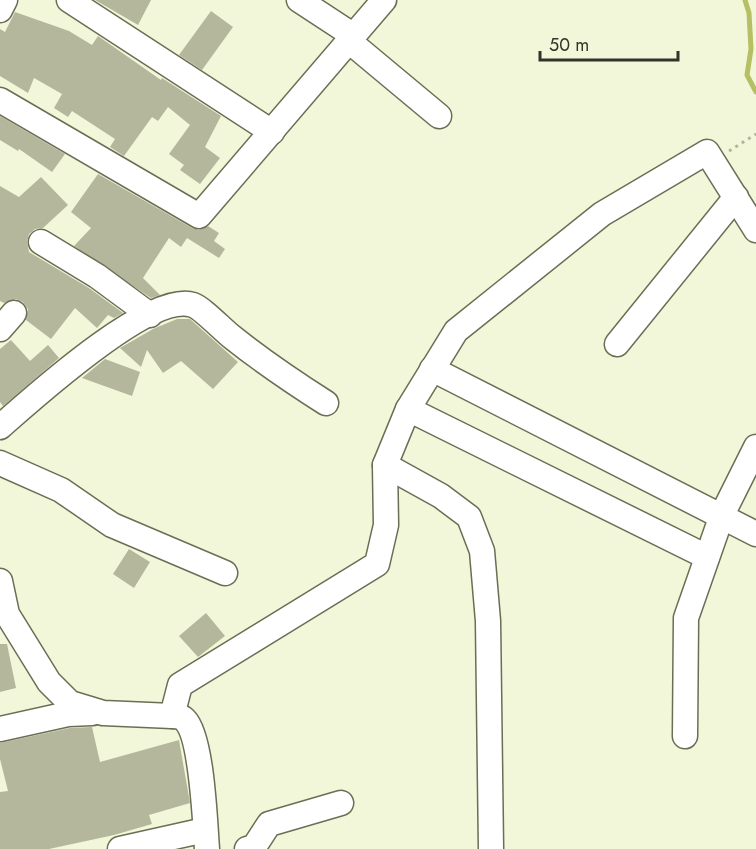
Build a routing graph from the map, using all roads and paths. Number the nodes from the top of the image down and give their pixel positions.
1 (5, 0) edge
2 (69, 0) edge
3 (299, 0) edge
4 (384, 0) edge
5 (0, 10) edge
6 (352, 39) junction
7 (0, 100) edge
8 (439, 116) dead end
9 (272, 132) junction
10 (756, 134) edge
11 (712, 161) junction
12 (736, 197) junction
13 (756, 230) edge
14 (41, 242) dead end
15 (150, 315) junction
16 (616, 344) dead end
17 (432, 369) junction
18 (326, 403) dead end
19 (408, 409) junction
20 (0, 427) edge
21 (756, 447) edge
22 (0, 463) edge
23 (385, 465) junction
24 (722, 515) junction
25 (756, 534) edge
26 (707, 557) junction
27 (225, 573) dead end
28 (0, 581) edge
29 (70, 703) junction
30 (103, 712) junction
31 (0, 715) edge
32 (172, 716) junction
33 (0, 729) edge
34 (685, 736) dead end
35 (341, 803) dead end
36 (206, 839) edge
37 (120, 849) edge
38 (246, 849) edge
39 (491, 849) edge

1 - 5 street
2 - 9 street
3 - 6 street
4 - 6 street
6 - 8 street
6 - 9 street
7 - 9 street
10 - 11 path
11 - 12 street
11 - 17 street
12 - 13 street
12 - 16 street
14 - 15 street
15 - 18 street
15 - 20 street
17 - 19 street
17 - 24 street
19 - 23 street
19 - 26 street
21 - 24 street
22 - 27 street
23 - 32 street
23 - 39 street
24 - 25 street
24 - 26 street
26 - 34 street
28 - 29 street
29 - 30 street
29 - 31 street
30 - 32 street
30 - 33 street
32 - 36 street
35 - 38 street
36 - 37 street

